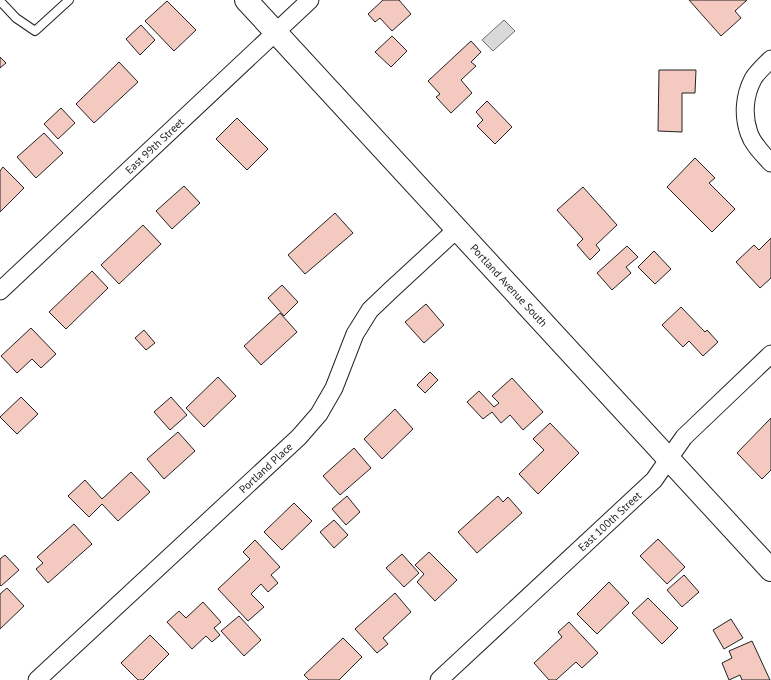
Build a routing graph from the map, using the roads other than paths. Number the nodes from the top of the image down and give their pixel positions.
1 (69, 0) edge
2 (246, 0) edge
3 (310, 0) edge
4 (0, 2) edge
5 (276, 32) junction
6 (771, 58) edge
7 (771, 163) edge
8 (457, 229) junction
9 (0, 291) edge
10 (771, 354) edge
11 (669, 458) junction
12 (771, 570) edge
13 (37, 680) edge
14 (439, 680) edge

1 - 4 lane
2 - 5 street, Portland Avenue South
3 - 5 street, East 99th Street
5 - 8 street, Portland Avenue South
5 - 9 street, East 99th Street
6 - 7 street
8 - 11 street, Portland Avenue South
8 - 13 street, Portland Place
10 - 11 street, East 100th Street
11 - 12 street, Portland Avenue South
11 - 14 street, East 100th Street

